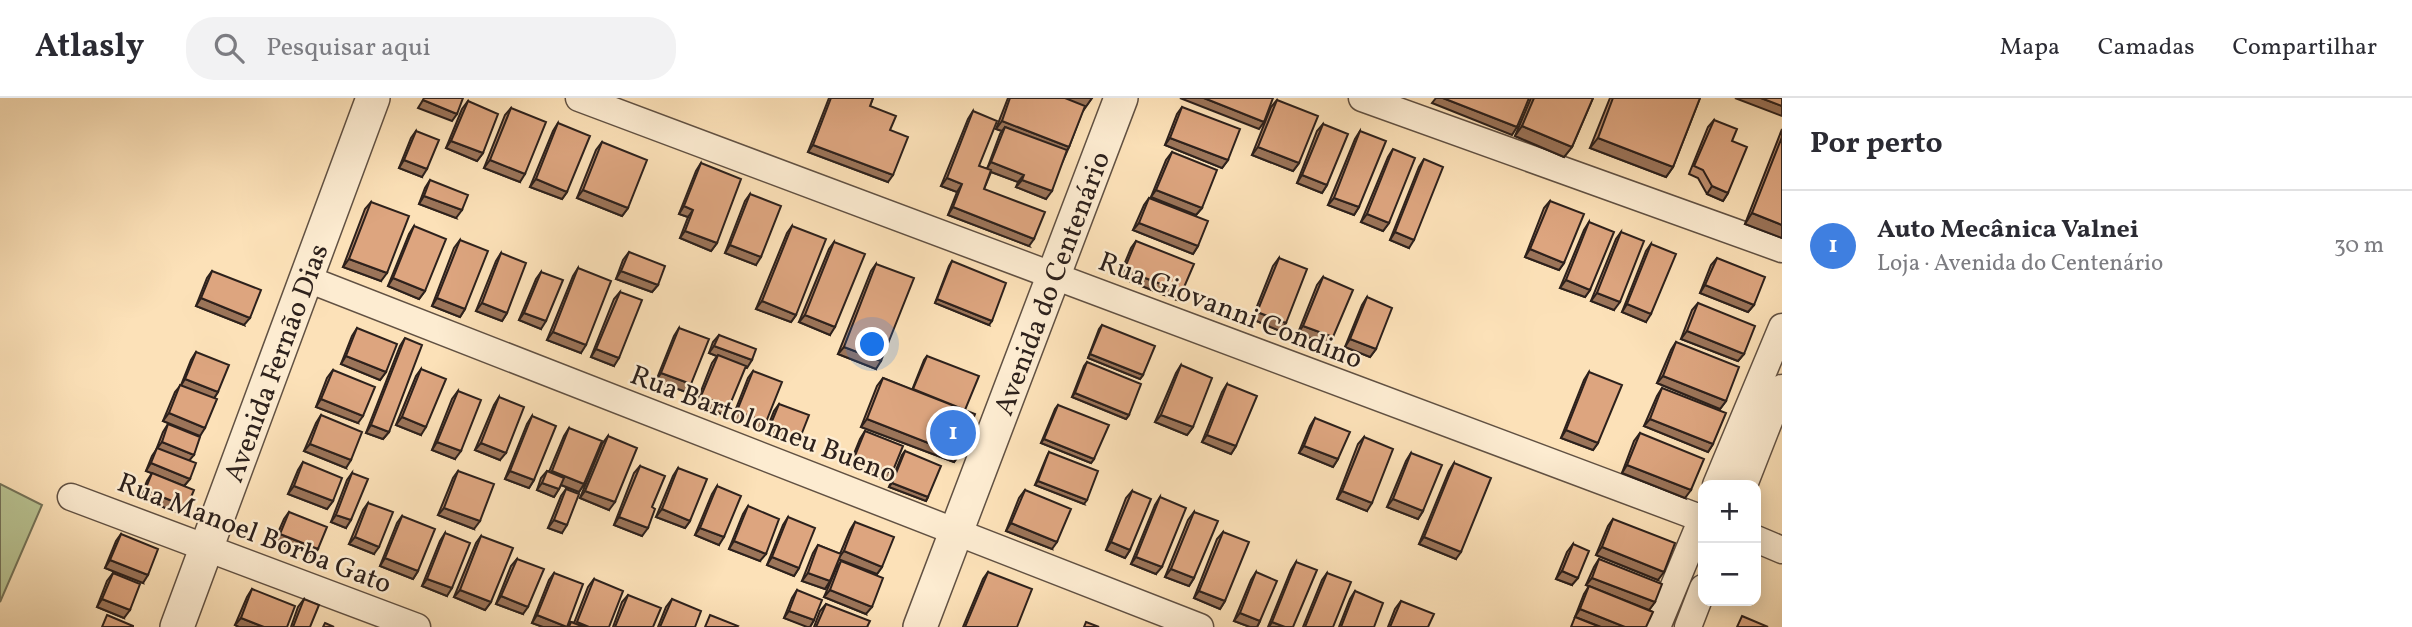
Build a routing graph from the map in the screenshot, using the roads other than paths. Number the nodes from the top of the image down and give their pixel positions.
1 (373, 98) edge
2 (579, 98) edge
3 (1121, 98) edge
4 (1362, 98) edge
5 (1782, 249) edge
6 (1054, 276) junction
7 (304, 278) junction
8 (1782, 327) edge
9 (1782, 388) edge
10 (1718, 480) edge
11 (1746, 480) edge
12 (71, 497) dead end
13 (1698, 516) edge
14 (1698, 530) edge
15 (956, 531) junction
16 (1761, 541) edge
17 (208, 547) junction
18 (1782, 550) edge
19 (1698, 601) edge
20 (177, 627) edge
21 (417, 627) edge
22 (920, 627) edge
23 (1200, 627) edge
24 (1657, 627) edge
25 (1688, 627) edge

1 - 7 street, Avenida Fernão Dias
2 - 6 street, Rua Giovanni Condino
3 - 6 street, Avenida do Centenário
4 - 5 street
6 - 13 street, Rua Giovanni Condino
6 - 15 street, Avenida do Centenário
7 - 15 street, Rua Bartolomeu Bueno
7 - 17 street, Avenida Fernão Dias
8 - 10 street
9 - 11 street
12 - 17 street, Rua Manoel Borba Gato
14 - 24 street
15 - 22 street, Avenida do Centenário
15 - 23 street, Rua Bartolomeu Bueno
16 - 18 street
17 - 20 street, Avenida Fernão Dias
17 - 21 street, Rua Manoel Borba Gato
19 - 25 street

